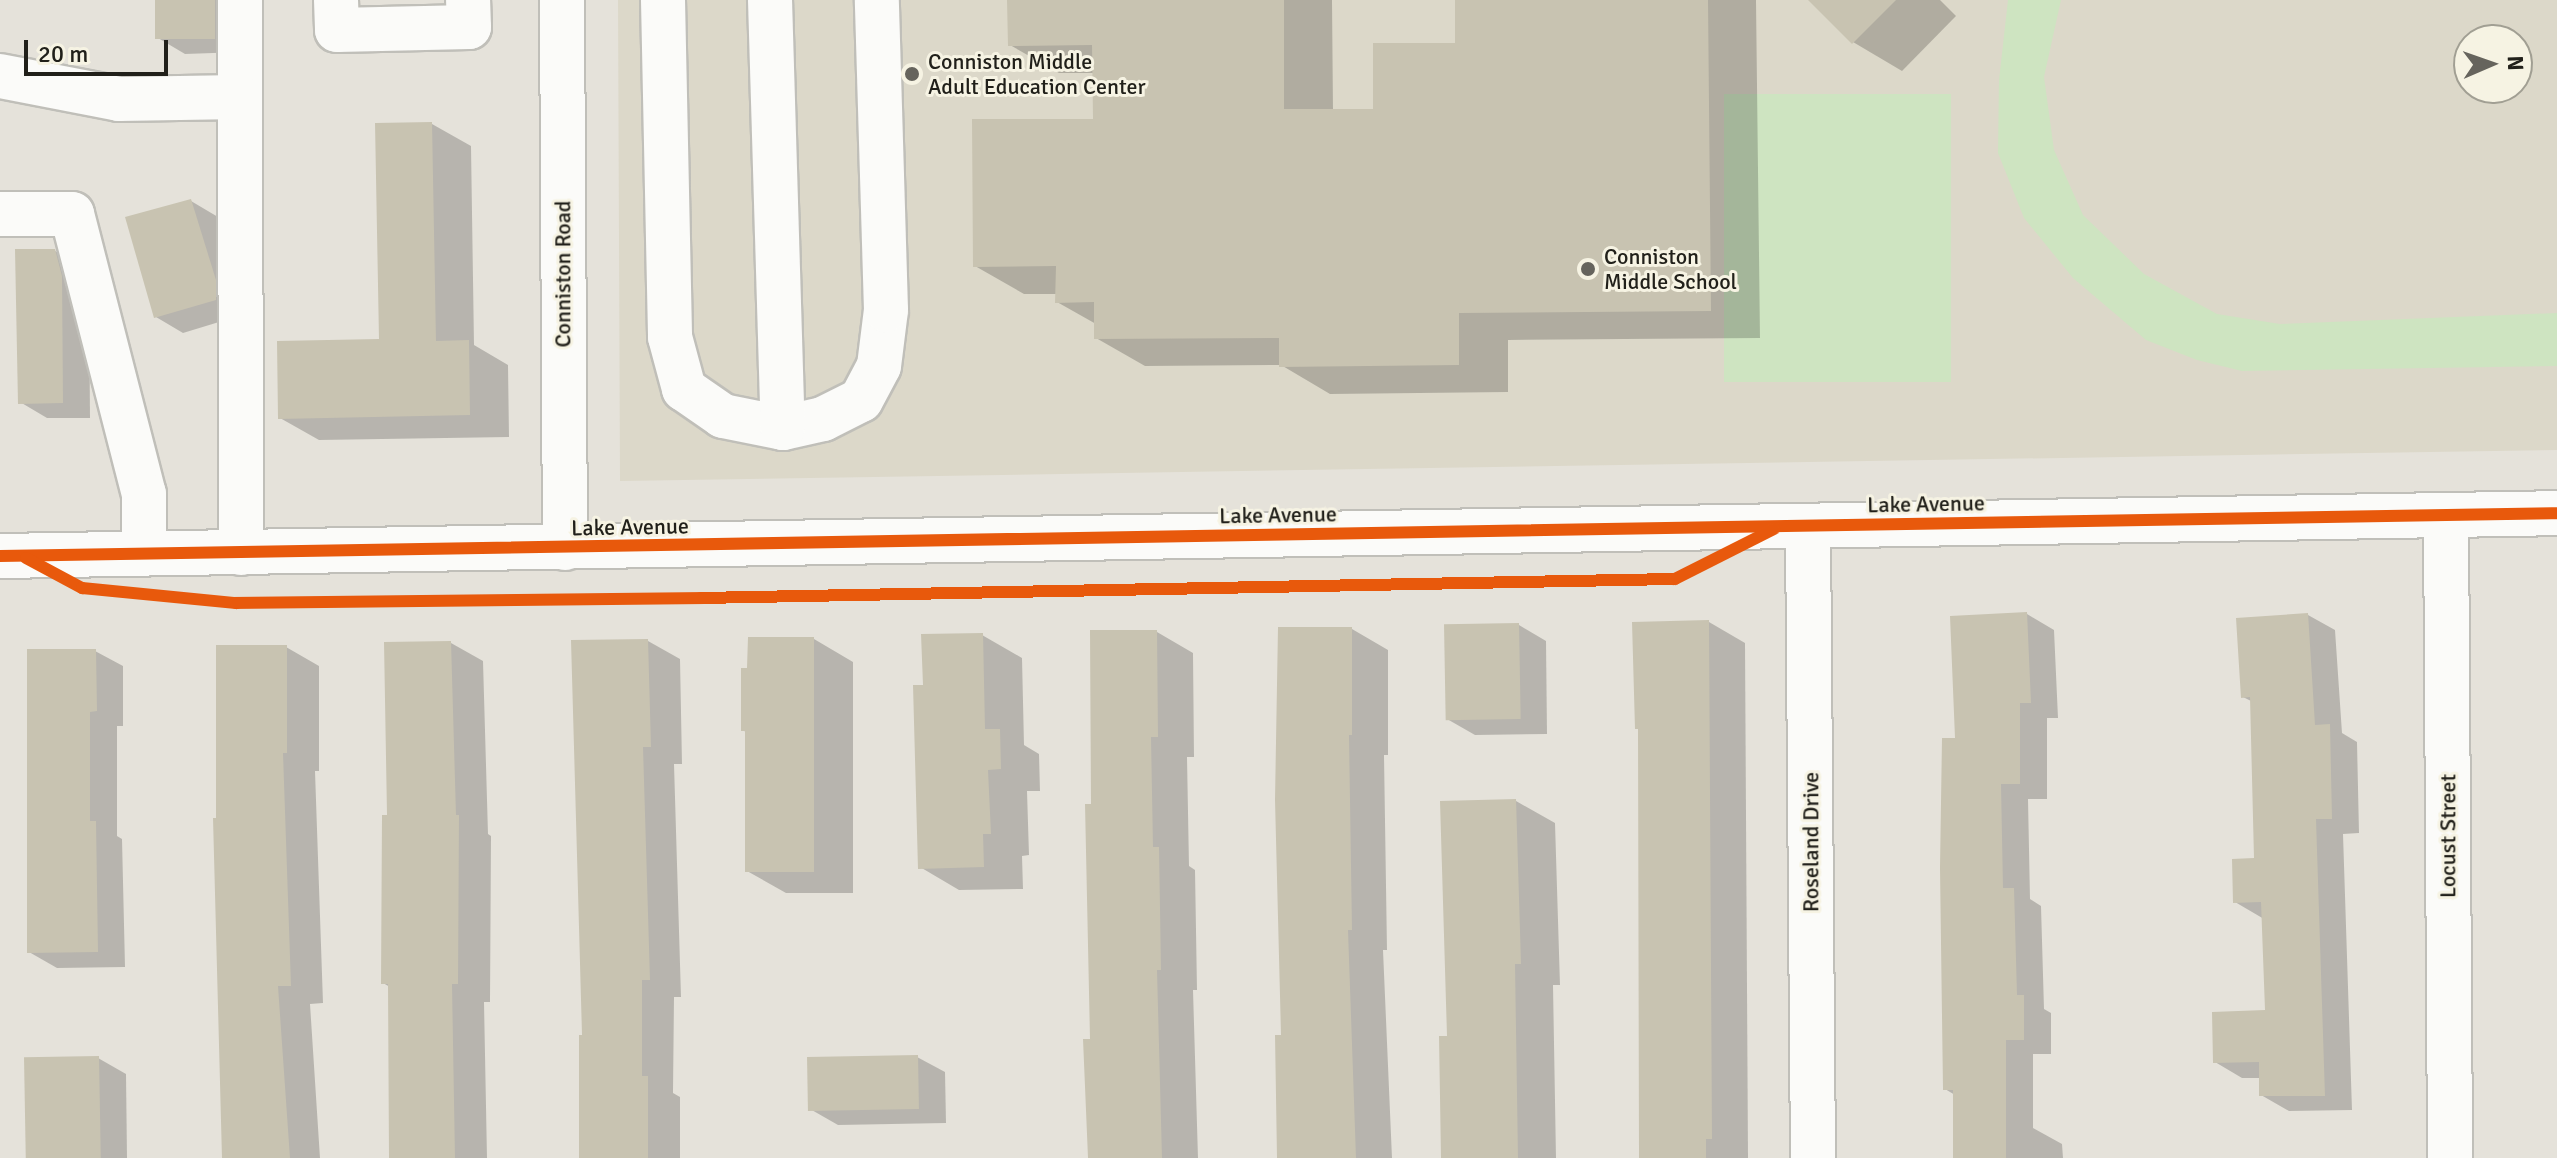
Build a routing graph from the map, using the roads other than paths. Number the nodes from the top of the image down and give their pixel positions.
1 (240, 0) edge
2 (336, 0) edge
3 (468, 0) edge
4 (562, 0) edge
5 (663, 0) edge
6 (770, 0) edge
7 (877, 0) edge
8 (0, 76) edge
9 (240, 97) junction
10 (0, 214) edge
11 (783, 428) junction
12 (2557, 513) edge
13 (2446, 515) junction
14 (1808, 526) junction
15 (565, 548) junction
16 (241, 553) junction
17 (144, 554) junction
18 (0, 556) edge
19 (1813, 1158) edge
20 (2450, 1158) edge

1 - 9 street
2 - 3 street
4 - 15 street, Conniston Road
5 - 11 street
6 - 11 street
7 - 11 street
8 - 9 street
9 - 16 street
10 - 17 street
12 - 13 street, Lake Avenue
13 - 14 street, Lake Avenue
13 - 20 street, Locust Street
14 - 15 street, Lake Avenue
14 - 19 street, Roseland Drive
15 - 16 street, Lake Avenue
16 - 17 street, Lake Avenue
17 - 18 street, Lake Avenue

